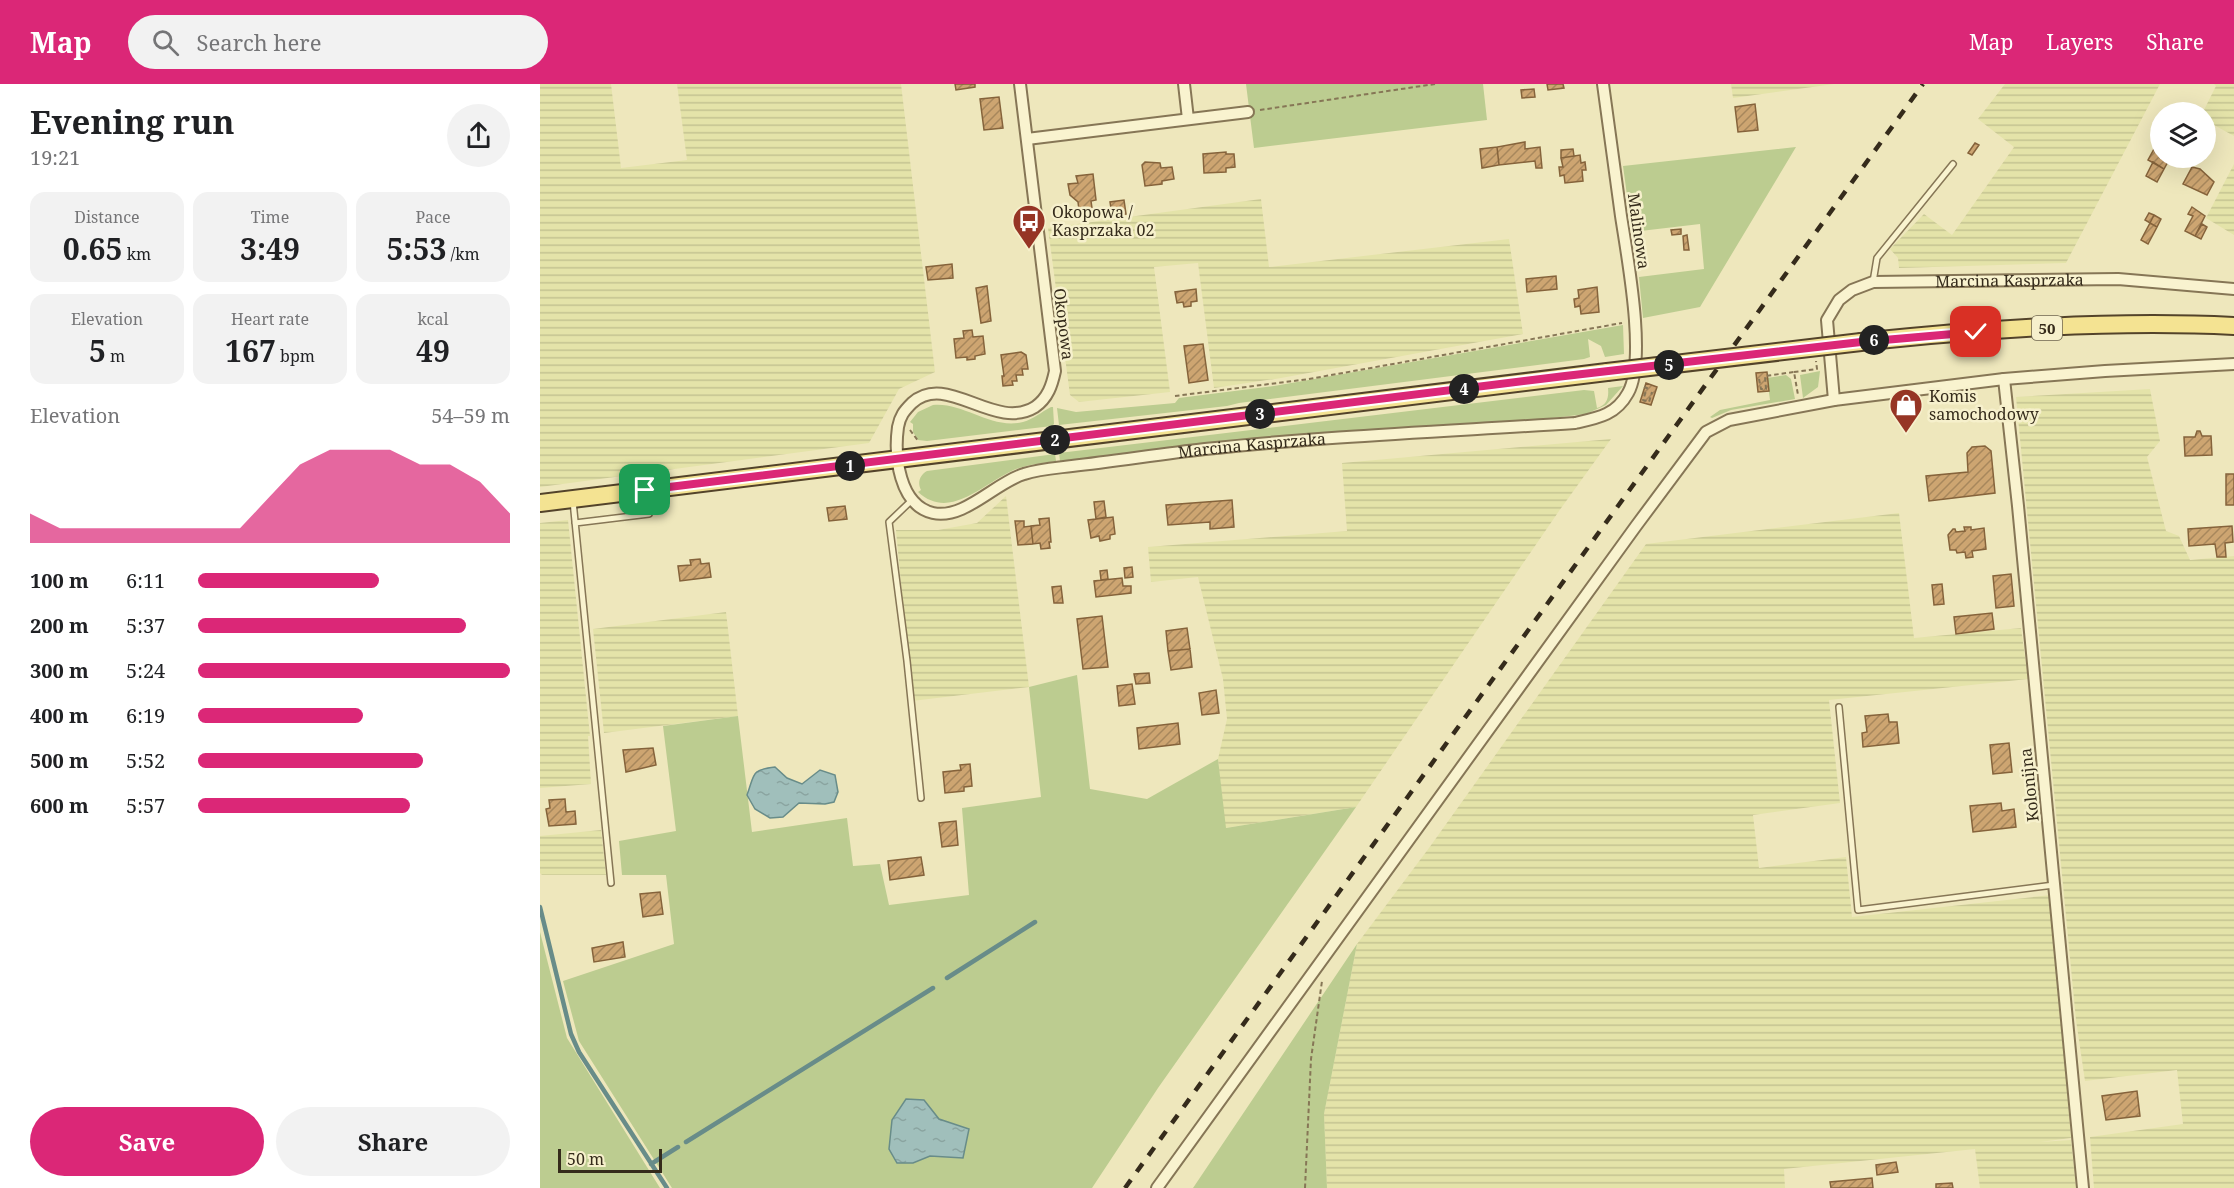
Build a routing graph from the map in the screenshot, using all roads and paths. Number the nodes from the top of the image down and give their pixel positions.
1 (1020, 84) edge
2 (1184, 84) edge
3 (1435, 84) edge
4 (1603, 84) edge
5 (1248, 112) joint
6 (1188, 119) junction
7 (1027, 139) junction
8 (1953, 164) dead end
9 (1873, 282) junction
10 (2234, 289) edge
11 (1625, 323) dead end
12 (2234, 326) edge
13 (1816, 362) dead end
14 (2234, 364) edge
15 (1794, 372) junction
16 (1759, 379) dead end
17 (2004, 379) junction
18 (1633, 383) joint
19 (1647, 390) dead end
20 (1652, 392) dead end
21 (1175, 396) dead end
22 (1834, 400) junction
23 (1800, 406) junction
24 (899, 460) junction
25 (573, 499) junction
26 (912, 500) junction
27 (540, 503) edge
28 (649, 514) dead end
29 (575, 523) junction
30 (1839, 707) dead end
31 (921, 798) dead end
32 (611, 883) dead end
33 (2054, 885) junction
34 (1325, 957) junction
35 (1157, 1188) edge
36 (1305, 1188) edge
37 (2083, 1188) edge

1 - 7 street, Okopowa
2 - 6 street
3 - 5 path
4 - 18 street, Malinowa
5 - 6 street
6 - 7 street
7 - 24 street, Okopowa
8 - 9 lane
9 - 10 street, Marcina Kasprzaka
9 - 22 street, Marcina Kasprzaka
11 - 21 path
12 - 24 main road, Marcina Kasprzaka / 50, bridge
13 - 15 path
14 - 17 street
15 - 16 path
15 - 23 path
17 - 22 street
17 - 33 street, Kolonijna
18 - 26 street, Marcina Kasprzaka
19 - 20 path
22 - 23 street
23 - 34 street
24 - 25 main road, Marcina Kasprzaka / 50
24 - 26 street
25 - 27 main road, Marcina Kasprzaka / 50
25 - 29 lane
26 - 31 lane
28 - 29 lane
29 - 32 lane
30 - 33 lane
33 - 37 street, Kolonijna
34 - 35 street
34 - 36 path

